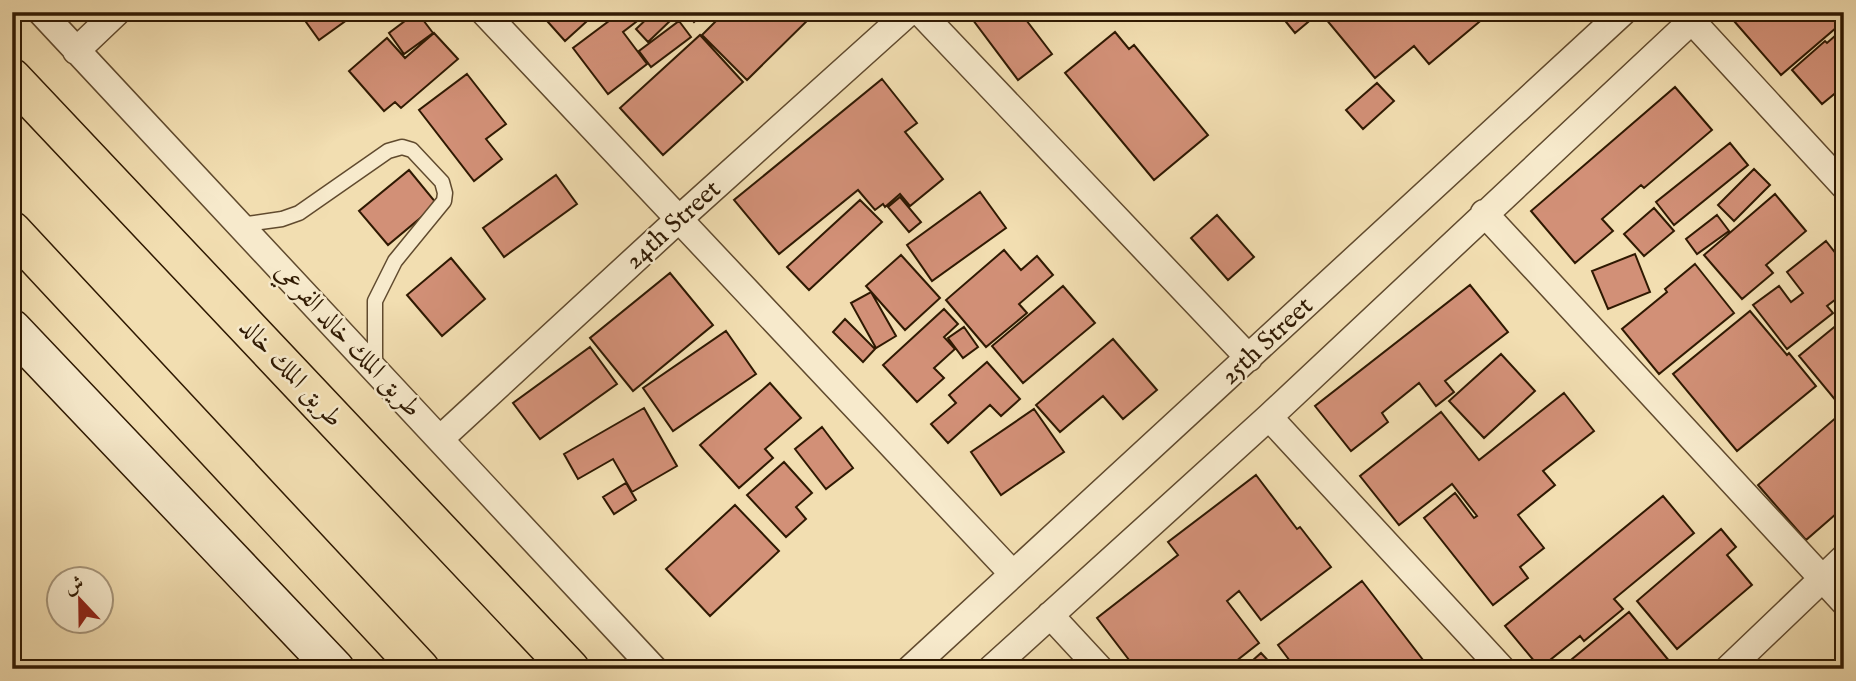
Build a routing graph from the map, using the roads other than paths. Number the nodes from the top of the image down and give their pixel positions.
1 (41, 12) edge
2 (117, 12) edge
3 (484, 12) edge
4 (909, 12) edge
5 (920, 12) edge
6 (1623, 12) edge
7 (1697, 16) edge
8 (76, 51) junction
9 (12, 78) edge
10 (1844, 186) edge
11 (1484, 213) junction
12 (679, 219) junction
13 (240, 225) junction
14 (12, 231) edge
15 (12, 329) edge
16 (1249, 358) junction
17 (375, 370) junction
18 (1269, 417) junction
19 (440, 439) junction
20 (1844, 558) edge
21 (1013, 574) junction
22 (1821, 578) junction
23 (1844, 602) edge
24 (1049, 615) junction
25 (335, 669) edge
26 (420, 669) edge
27 (570, 669) edge
28 (654, 669) edge
29 (910, 669) edge
30 (991, 669) edge
31 (1100, 669) edge
32 (1502, 669) edge
33 (1728, 669) edge

1 - 8 street, طريق الملك خالد الفرعي
2 - 8 street
3 - 12 street
4 - 12 street, 24th Street
5 - 16 street
6 - 16 street, 25th Street
7 - 10 street
7 - 11 street
8 - 13 street, طريق الملك خالد الفرعي
9 - 27 highway, طريق الملك خالد
11 - 18 street
11 - 22 street
12 - 19 street, 24th Street
12 - 21 street
13 - 17 street, طريق الملك خالد الفرعي
13 - 17 lane
14 - 26 highway
15 - 25 main road
16 - 21 street, 25th Street
17 - 19 street, طريق الملك خالد الفرعي
18 - 24 street
18 - 32 street
19 - 28 street, طريق الملك خالد الفرعي
20 - 22 street
21 - 29 street, 25th Street
22 - 23 street
22 - 33 street
24 - 30 street
24 - 31 street

